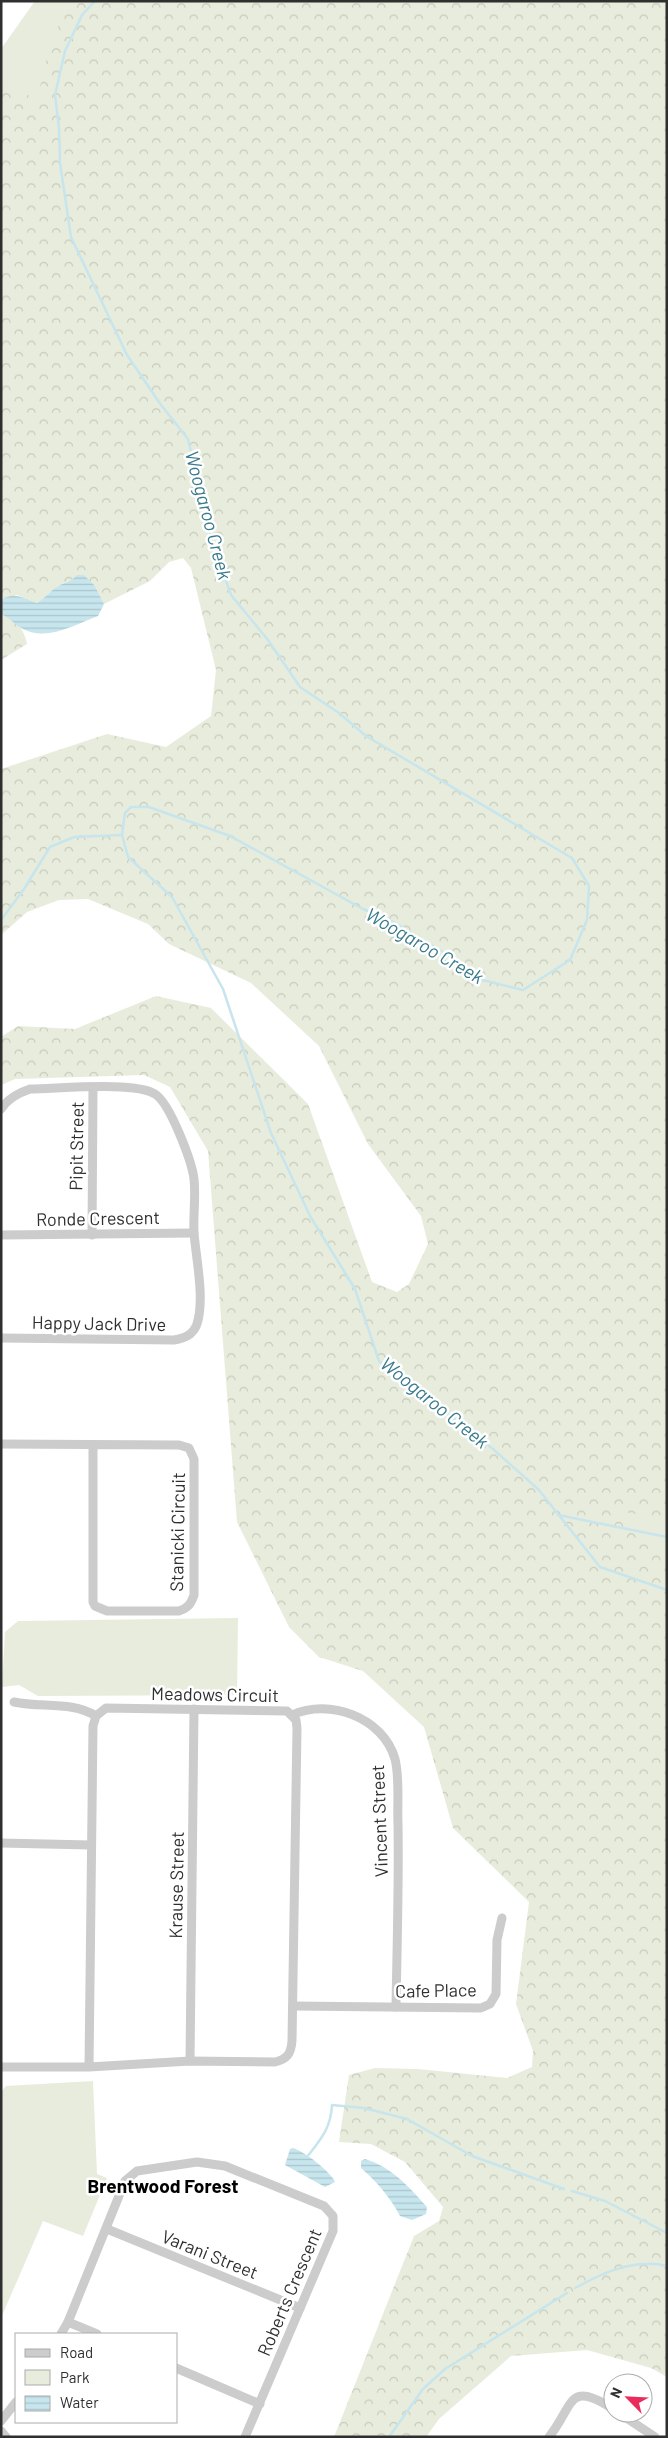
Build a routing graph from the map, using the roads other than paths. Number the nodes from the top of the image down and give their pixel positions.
1 (93, 1088) junction
2 (1, 1109) edge
3 (194, 1233) junction
4 (92, 1235) junction
5 (1, 1236) edge
6 (1, 1338) edge
7 (1, 1444) edge
8 (92, 1445) junction
9 (14, 1702) dead end
10 (194, 1709) junction
11 (292, 1715) junction
12 (96, 1716) junction
13 (1, 1843) edge
14 (91, 1845) junction
15 (502, 1918) dead end
16 (292, 2006) junction
17 (396, 2007) junction
18 (190, 2062) junction
19 (1, 2067) edge
20 (89, 2067) junction
21 (107, 2229) junction
22 (300, 2308) junction
23 (68, 2322) junction
24 (62, 2333) edge
25 (95, 2333) edge
26 (178, 2369) edge
27 (15, 2403) edge
28 (603, 2403) edge
29 (260, 2404) junction
30 (1, 2421) edge
31 (634, 2423) edge
32 (1, 2431) edge
33 (6, 2437) edge
34 (245, 2437) edge
35 (549, 2437) edge
36 (654, 2437) edge

1 - 2 street
1 - 3 street
1 - 4 street, Pipit Street
3 - 4 street, Ronde Crescent
3 - 6 street, Happy Jack Drive
4 - 5 street, Ronde Crescent
7 - 8 street, Stanicki Circuit
8 - 8 street, Stanicki Circuit
9 - 12 street
10 - 11 street, Meadows Circuit
10 - 12 street, Meadows Circuit
10 - 18 street, Krause Street
11 - 16 street, Meadows Circuit
11 - 17 street, Vincent Street
12 - 14 street
13 - 14 street
14 - 20 street
15 - 17 street, Cafe Place
16 - 17 street, Cafe Place
16 - 18 street, Meadows Circuit
18 - 20 street, Meadows Circuit
19 - 20 street, Meadows Circuit
21 - 22 street, Varani Street
21 - 22 street, Roberts Crescent
21 - 23 street, Roberts Crescent
22 - 29 street, Roberts Crescent
23 - 24 street, Roberts Crescent
23 - 25 street
26 - 29 street
27 - 30 street
28 - 35 street
29 - 34 street, Roberts Crescent
31 - 36 street
32 - 33 street

